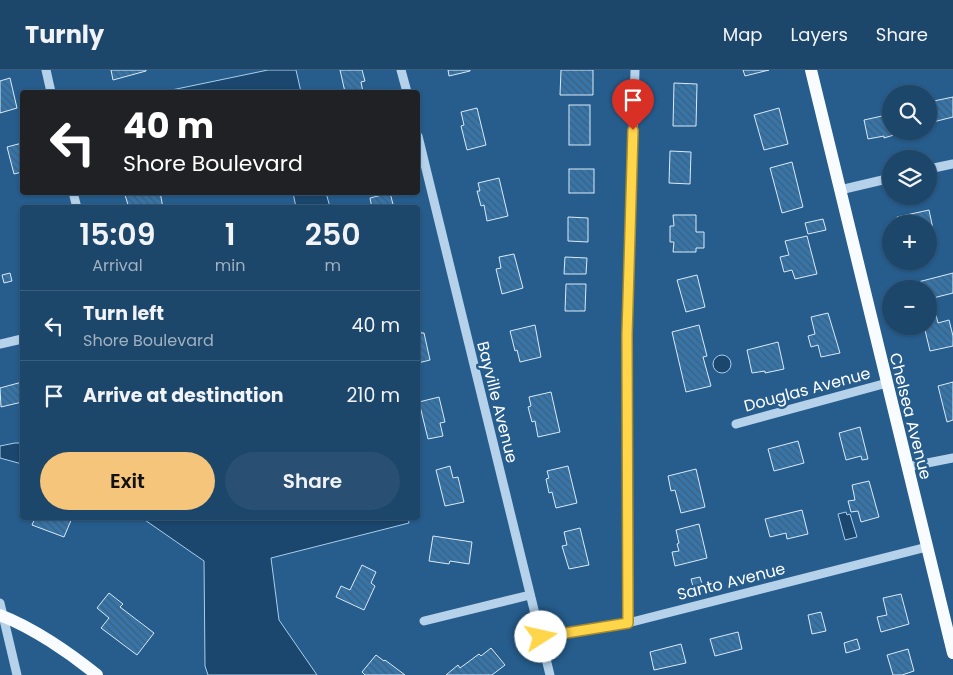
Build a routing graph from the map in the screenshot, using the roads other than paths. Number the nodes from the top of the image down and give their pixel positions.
1 (46, 70) edge
2 (401, 70) edge
3 (635, 70) edge
4 (811, 70) edge
5 (51, 90) edge
6 (406, 90) edge
7 (420, 144) edge
8 (953, 164) edge
9 (937, 167) edge
10 (882, 180) edge
11 (840, 190) junction
12 (20, 339) edge
13 (0, 344) edge
14 (887, 383) junction
15 (736, 424) dead end
16 (953, 458) edge
17 (907, 467) junction
18 (927, 547) junction
19 (530, 595) junction
20 (0, 603) edge
21 (2, 616) edge
22 (424, 621) dead end
23 (628, 623) junction
24 (541, 637) junction
25 (953, 652) edge
26 (17, 675) edge
27 (97, 675) edge
28 (550, 675) edge

1 - 5 street
2 - 6 street
3 - 23 street
4 - 11 main road, Chelsea Avenue
7 - 19 street, Bayville Avenue
8 - 9 street
10 - 11 street
11 - 14 main road, Chelsea Avenue
12 - 13 street
14 - 15 street, Douglas Avenue
14 - 17 main road, Chelsea Avenue
16 - 17 street
17 - 18 main road, Chelsea Avenue
18 - 23 street, Santo Avenue
18 - 25 main road, Chelsea Avenue
19 - 22 street
19 - 24 street, Bayville Avenue
20 - 21 street
21 - 26 street
21 - 27 main road
23 - 24 street, Santo Avenue
24 - 28 street, Bayville Avenue

